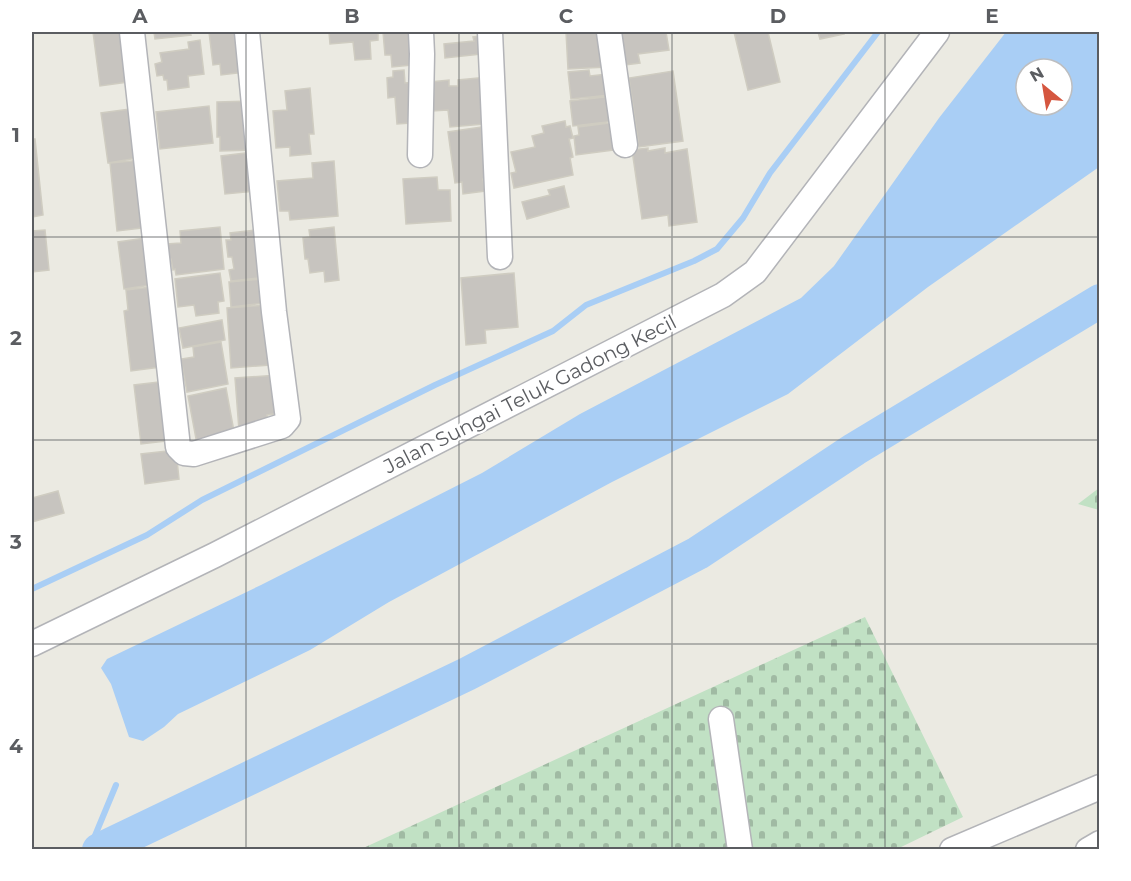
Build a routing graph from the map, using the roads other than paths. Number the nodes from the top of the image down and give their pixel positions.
1 (132, 32) edge
2 (247, 32) edge
3 (421, 32) edge
4 (490, 32) edge
5 (609, 32) edge
6 (937, 32) edge
7 (625, 145) dead end
8 (420, 155) dead end
9 (500, 257) dead end
10 (32, 644) edge
11 (721, 719) dead end
12 (1100, 787) edge
13 (1100, 843) edge
14 (740, 849) edge
15 (952, 849) edge
16 (1088, 849) edge

1 - 2 street
3 - 8 street
4 - 9 street
5 - 7 street
6 - 10 street, Jalan Sungai Teluk Gadong Kecil
11 - 14 street
12 - 15 street
13 - 16 street

